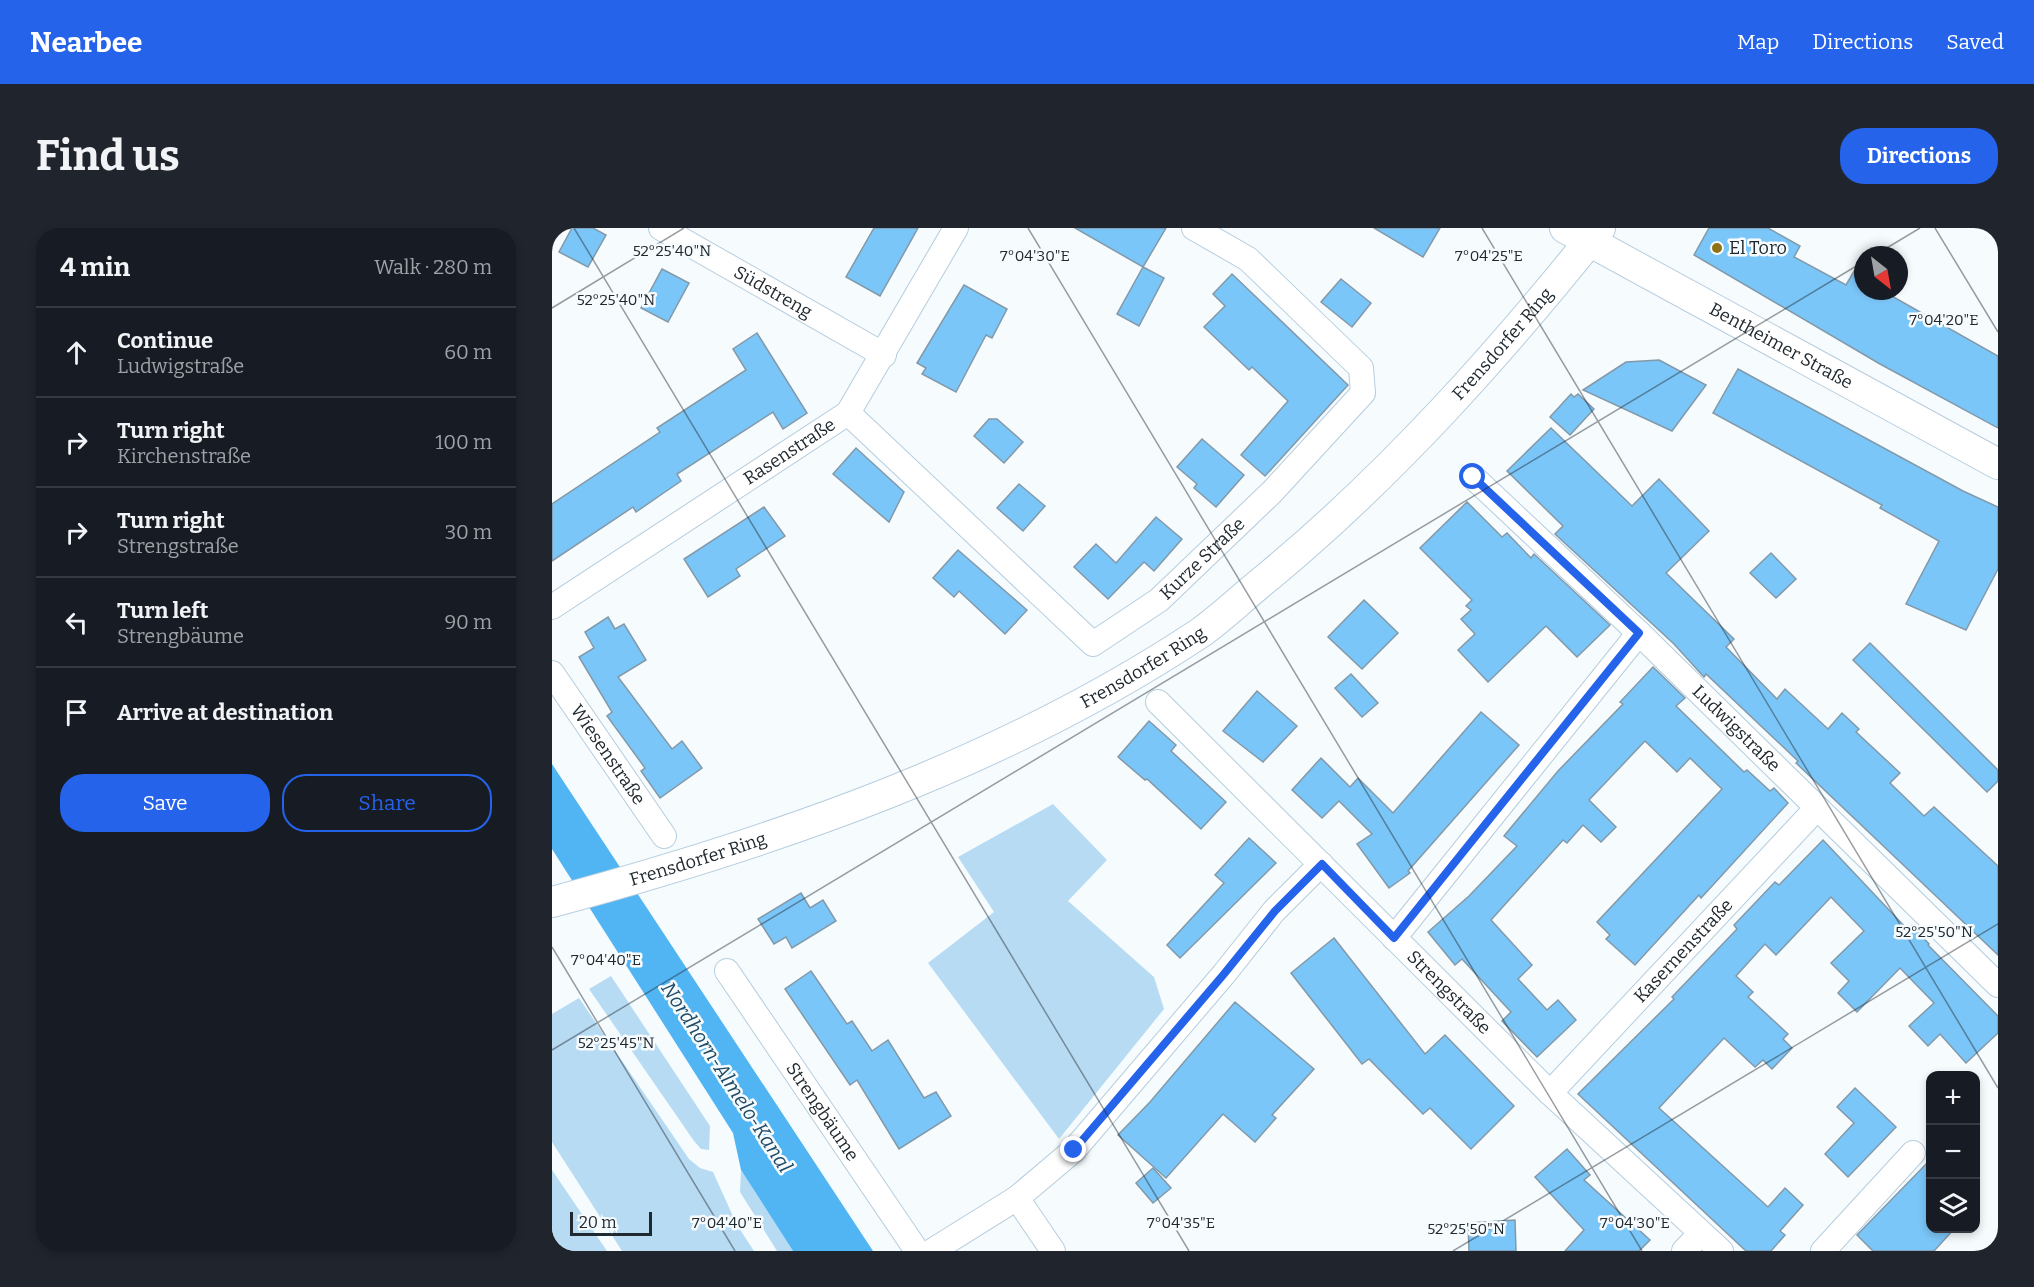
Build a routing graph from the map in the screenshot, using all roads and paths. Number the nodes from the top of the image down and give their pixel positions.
1 (661, 228) edge
2 (956, 228) edge
3 (1194, 228) edge
4 (1585, 232) edge
5 (884, 354) junction
6 (848, 413) junction
7 (1998, 464) edge
8 (1473, 477) dead end
9 (552, 607) edge
10 (1639, 633) junction
11 (552, 672) edge
12 (1158, 702) dead end
13 (1817, 808) junction
14 (664, 836) dead end
15 (1322, 864) junction
16 (553, 902) edge
17 (1394, 938) junction
18 (728, 971) dead end
19 (1998, 985) edge
20 (1550, 1093) junction
21 (1913, 1153) dead end
22 (1017, 1198) junction
23 (1692, 1242) edge
24 (916, 1251) edge
25 (932, 1251) edge
26 (1053, 1251) edge
27 (1721, 1251) edge
28 (1823, 1251) edge

1 - 5 street, Südstreng
2 - 5 street, Rasenstraße
3 - 6 street, Kurze Straße
4 - 7 street, Bentheimer Straße
4 - 16 street, Frensdorfer Ring
5 - 6 street, Rasenstraße
6 - 9 street, Rasenstraße
8 - 10 street, Ludwigstraße
10 - 13 street, Ludwigstraße
10 - 17 street
11 - 14 street, Wiesenstraße
12 - 15 street, Strengstraße
13 - 19 street, Ludwigstraße
13 - 20 street, Kasernenstraße
15 - 17 street, Strengstraße
15 - 22 street
17 - 20 street, Strengstraße
18 - 24 street, Strengbäume
20 - 23 street, Strengstraße
21 - 28 street
22 - 25 street
22 - 26 street
23 - 27 street, Strengstraße

